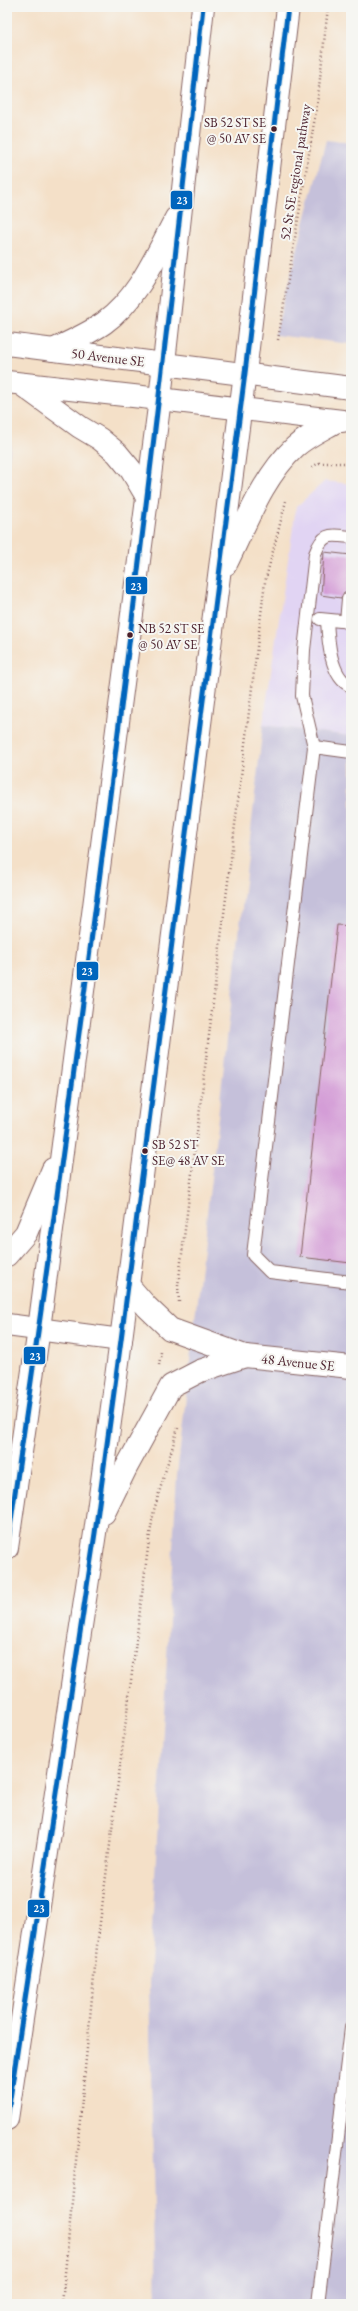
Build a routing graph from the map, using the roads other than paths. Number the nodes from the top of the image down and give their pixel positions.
1 (203, 7) edge
2 (288, 7) edge
3 (181, 208) junction
4 (7, 344) edge
5 (53, 350) junction
6 (164, 364) junction
7 (245, 373) junction
8 (14, 383) edge
9 (351, 388) edge
10 (160, 399) junction
11 (240, 409) junction
12 (344, 421) edge
13 (147, 497) junction
14 (351, 537) edge
15 (218, 579) junction
16 (348, 598) dead end
17 (309, 618) junction
18 (327, 620) junction
19 (349, 622) edge
20 (351, 686) edge
21 (314, 747) junction
22 (351, 752) edge
23 (63, 1144) junction
24 (7, 1255) edge
25 (351, 1282) edge
26 (128, 1285) junction
27 (7, 1325) edge
28 (39, 1329) junction
29 (121, 1340) junction
30 (245, 1356) junction
31 (351, 1368) edge
32 (95, 1533) junction
33 (7, 1548) edge
34 (351, 2028) edge
35 (7, 2119) edge
36 (318, 2304) edge

1 - 3 main road
2 - 7 main road
3 - 5 main road
3 - 6 main road
4 - 5 main road, 50 Avenue SE
5 - 6 main road, 50 Avenue SE
6 - 7 main road, 50 Avenue SE
6 - 10 main road
7 - 9 main road, 50 Avenue SE
7 - 11 main road
8 - 10 main road
8 - 13 main road
10 - 11 main road
10 - 13 main road
11 - 12 main road
11 - 15 main road
12 - 15 main road
13 - 23 main road
14 - 17 lane
15 - 26 main road
16 - 19 lane
17 - 18 lane
17 - 21 lane
18 - 19 lane
18 - 20 lane
21 - 22 lane
21 - 25 lane
23 - 24 main road
23 - 28 main road
26 - 29 main road
26 - 30 main road
27 - 28 main road
28 - 29 main road
28 - 33 main road
29 - 32 main road
30 - 31 main road, 48 Avenue SE
30 - 32 main road
32 - 35 main road
34 - 36 lane

